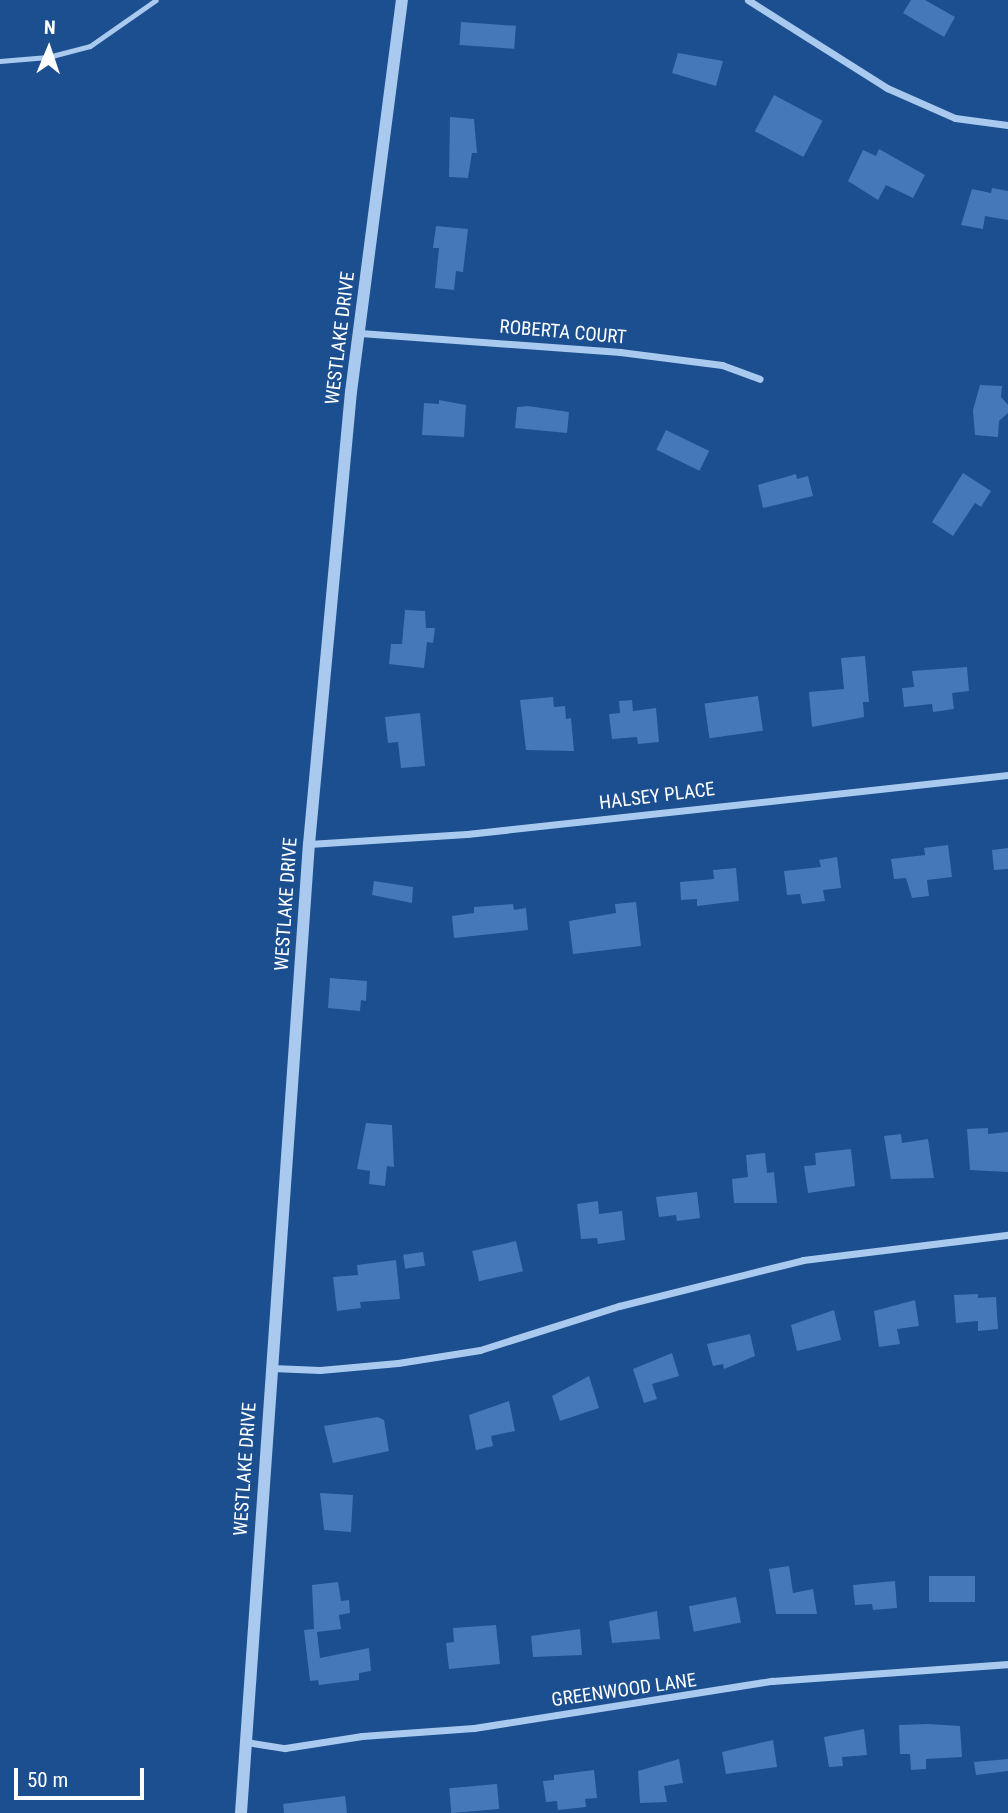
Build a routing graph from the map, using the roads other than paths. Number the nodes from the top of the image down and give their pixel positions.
1 (156, 0) edge
2 (402, 0) edge
3 (748, 0) edge
4 (0, 61) edge
5 (1008, 125) edge
6 (360, 333) junction
7 (761, 379) dead end
8 (1008, 775) edge
9 (309, 844) junction
10 (1008, 1235) edge
11 (272, 1368) junction
12 (1008, 1664) edge
13 (245, 1742) junction
14 (241, 1813) edge

1 - 4 lane
2 - 6 street, WESTLAKE DRIVE
3 - 5 street
6 - 7 street, ROBERTA COURT
6 - 9 street, WESTLAKE DRIVE
8 - 9 street, HALSEY PLACE
9 - 11 street, WESTLAKE DRIVE
10 - 11 street
11 - 13 street, WESTLAKE DRIVE
12 - 13 street, GREENWOOD LANE
13 - 14 street, WESTLAKE DRIVE

